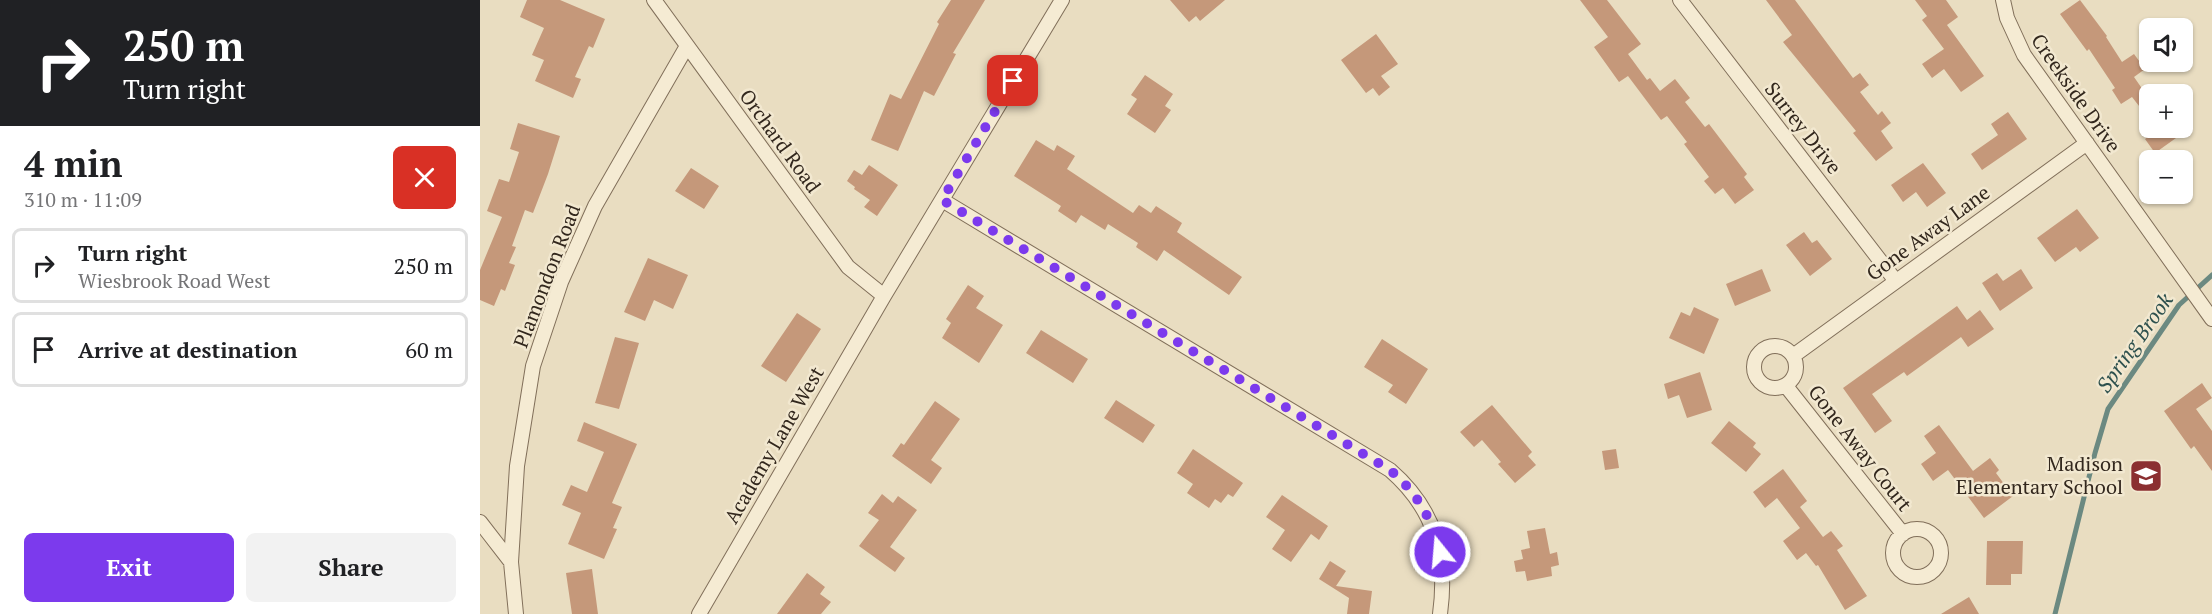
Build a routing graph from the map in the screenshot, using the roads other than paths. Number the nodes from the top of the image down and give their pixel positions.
1 (654, 0) edge
2 (1062, 0) edge
3 (1680, 0) edge
4 (2003, 0) edge
5 (687, 46) junction
6 (2087, 143) junction
7 (942, 200) junction
8 (1895, 280) junction
9 (884, 296) junction
10 (2208, 313) edge
11 (1793, 356) junction
12 (1786, 386) junction
13 (480, 522) edge
14 (1903, 534) dead end
15 (511, 562) junction
16 (516, 614) edge
17 (699, 614) edge
18 (1440, 614) edge

1 - 5 street, Orchard Road
2 - 7 street, Academy Lane West
3 - 8 street, Surrey Drive
4 - 6 street, Creekside Drive
5 - 9 street, Orchard Road
5 - 15 street, Plamondon Road
6 - 8 street, Gone Away Lane
6 - 10 street, Creekside Drive
7 - 9 street, Academy Lane West
7 - 18 street
8 - 11 street, Gone Away Lane
9 - 17 street, Academy Lane West
11 - 12 street, Gone Away Court
11 - 12 street, Gone Away Court
12 - 14 street, Gone Away Court
13 - 15 street
15 - 16 street, Plamondon Road

